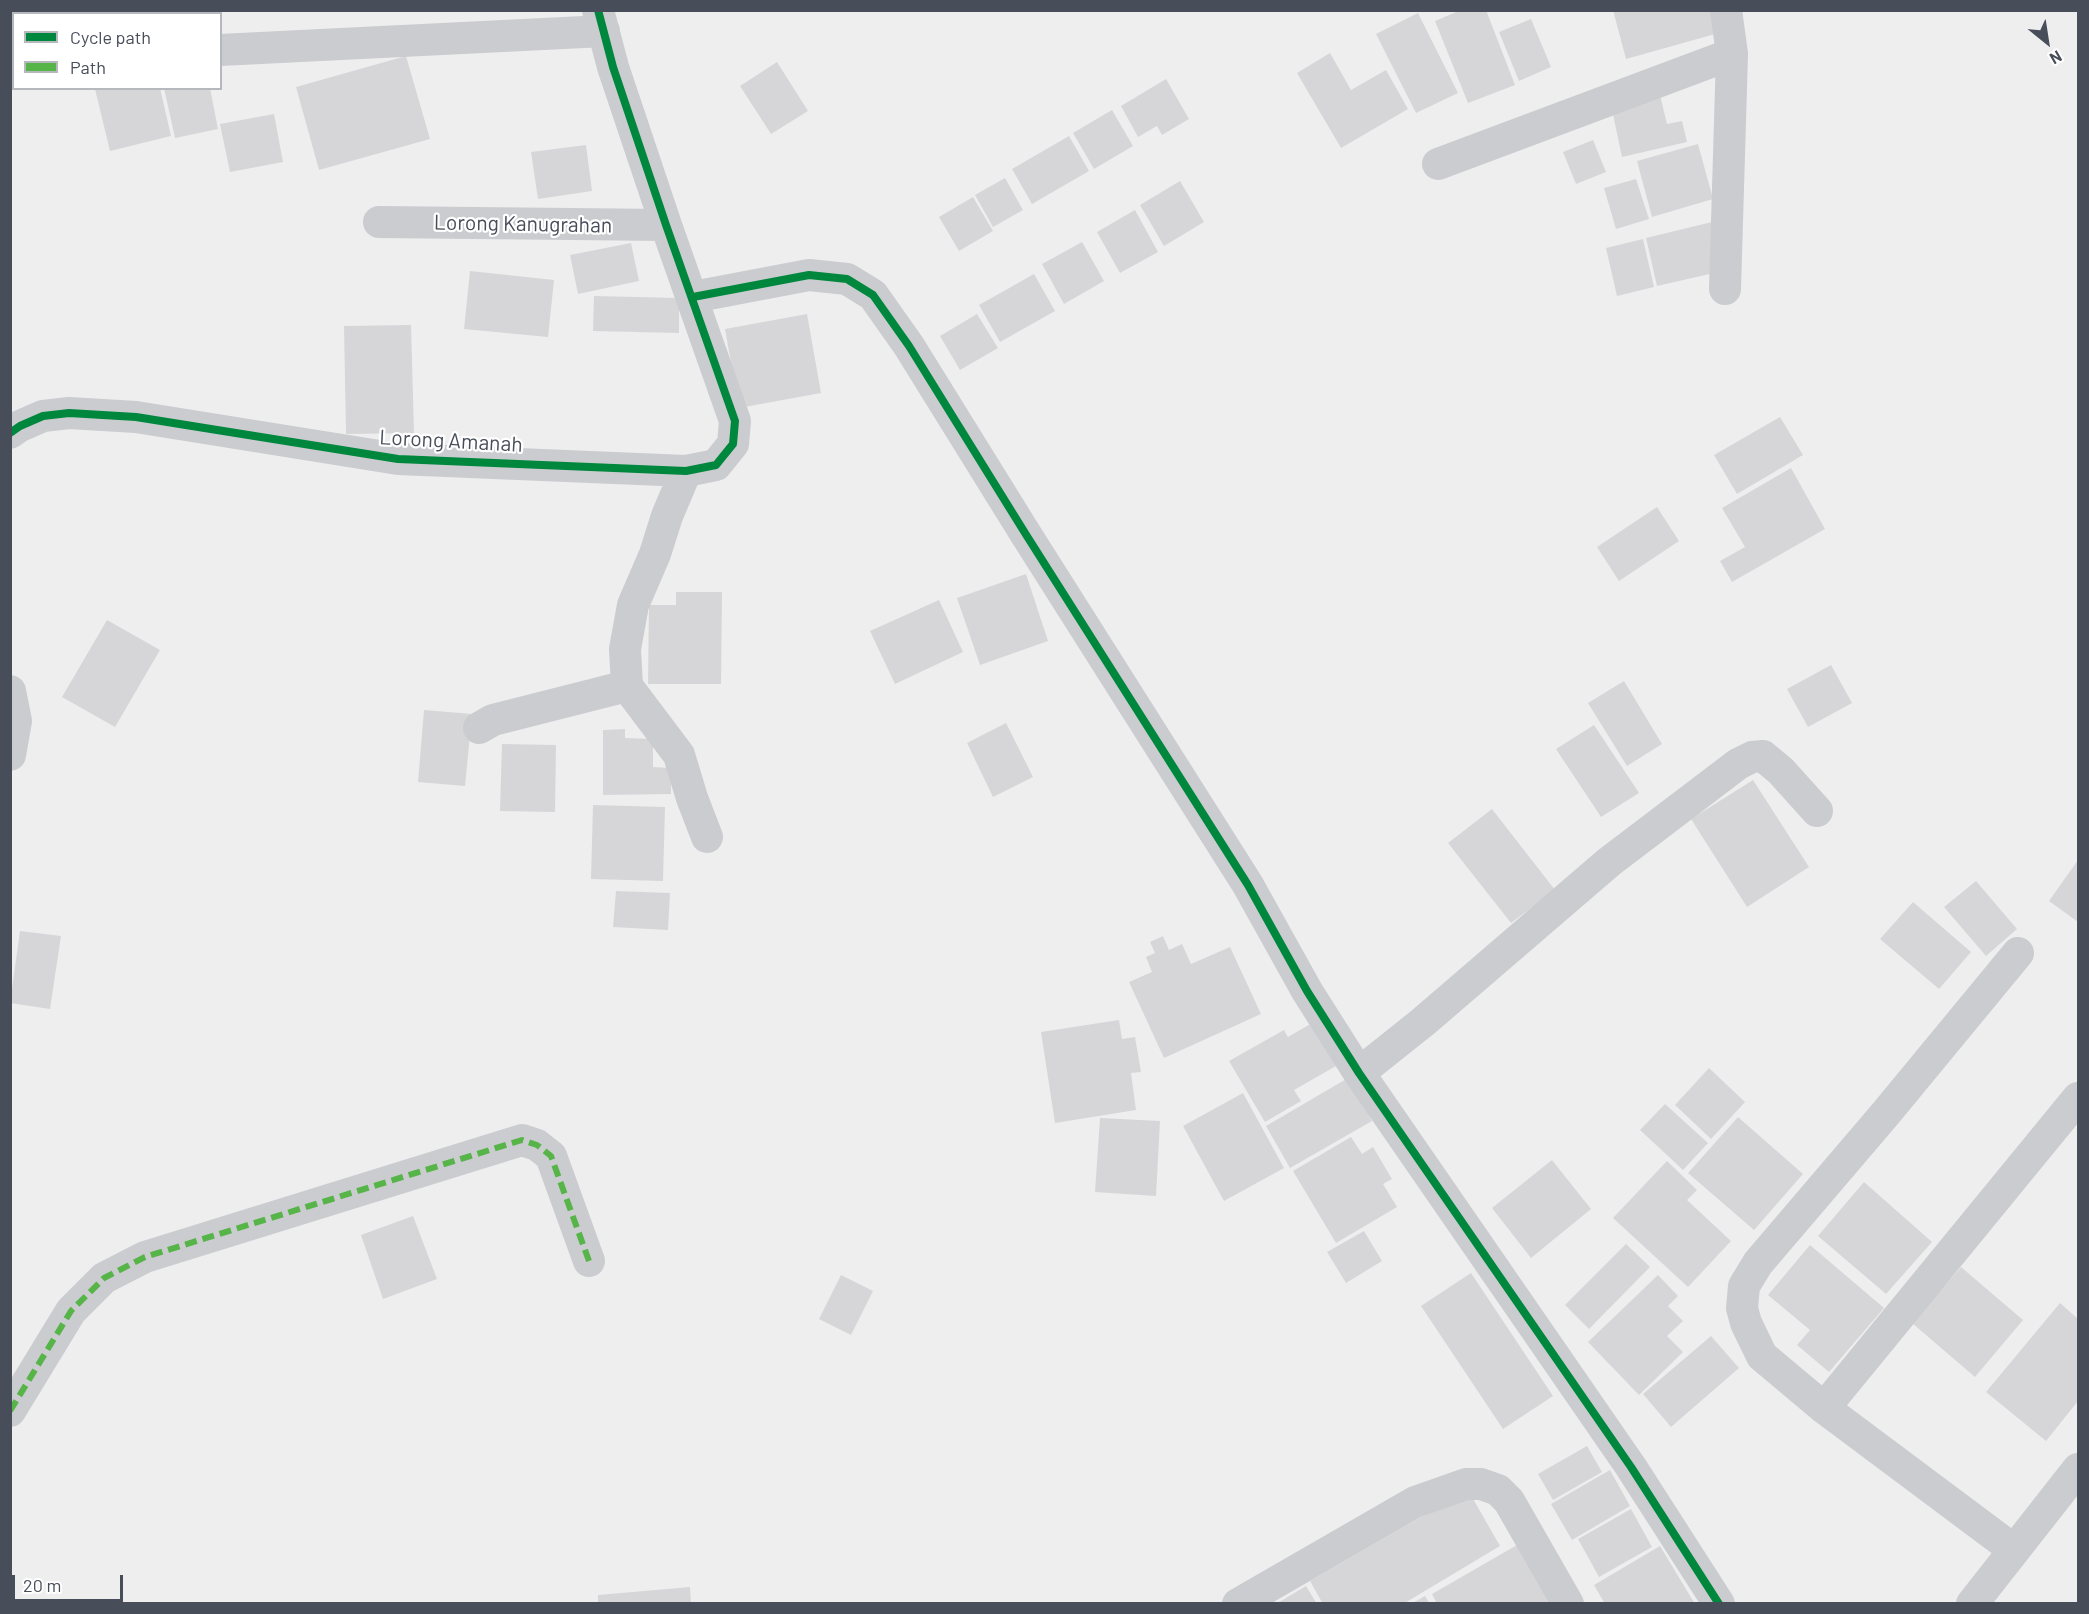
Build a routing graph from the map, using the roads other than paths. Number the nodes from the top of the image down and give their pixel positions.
1 (1726, 10) edge
2 (601, 21) edge
3 (222, 50) edge
4 (1732, 54) junction
5 (1438, 164) dead end
6 (379, 222) dead end
7 (666, 225) junction
8 (1725, 289) dead end
9 (693, 297) junction
10 (10, 433) edge
11 (686, 471) junction
12 (627, 686) junction
13 (10, 691) edge
14 (478, 728) dead end
15 (10, 755) edge
16 (1817, 810) dead end
17 (707, 837) dead end
18 (2018, 953) dead end
19 (1359, 1073) junction
20 (2079, 1098) edge
21 (589, 1261) dead end
22 (1824, 1408) junction
23 (10, 1412) edge
24 (2079, 1469) edge
25 (2014, 1550) junction
26 (1238, 1604) edge
27 (1568, 1604) edge
28 (1719, 1604) edge
29 (1972, 1604) edge

1 - 4 street
2 - 3 street
2 - 7 street, Lorong Amanah
4 - 5 street
4 - 8 street
6 - 7 street, Lorong Kanugrahan
7 - 9 street, Lorong Amanah
9 - 11 street, Lorong Amanah
9 - 19 street
10 - 11 street, Lorong Amanah
11 - 12 street
12 - 14 street
12 - 17 street
13 - 15 street
16 - 19 street
18 - 22 street
19 - 28 street
20 - 22 street
21 - 23 street
22 - 25 street
24 - 25 street
25 - 29 street
26 - 27 street

